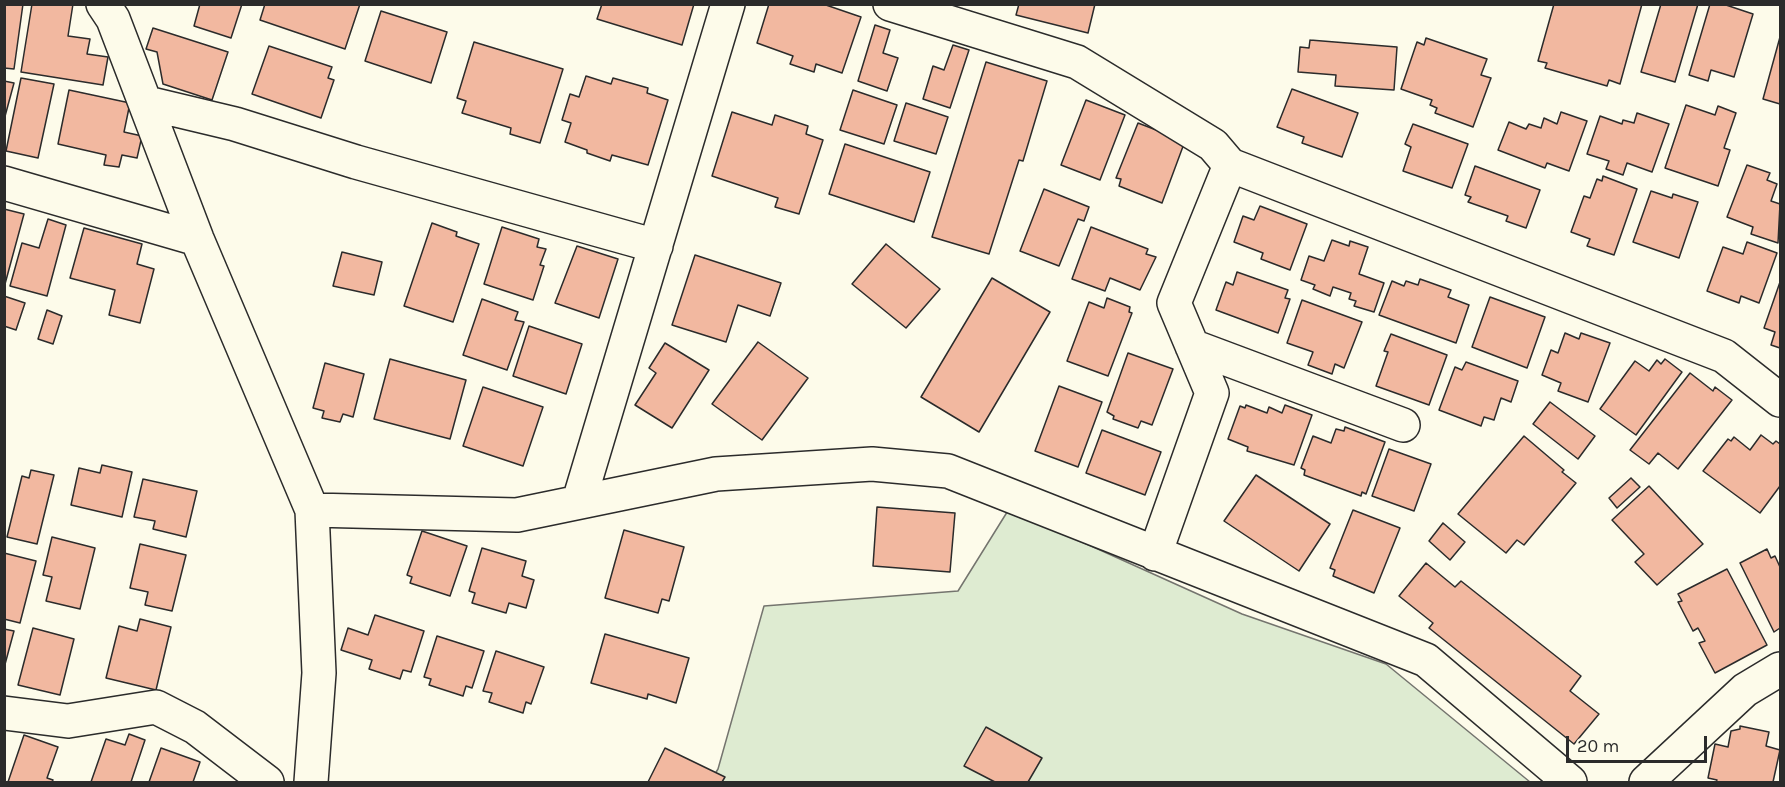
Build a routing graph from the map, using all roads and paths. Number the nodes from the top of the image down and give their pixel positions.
1 (103, 4) edge
2 (728, 4) edge
3 (890, 4) edge
4 (147, 103) junction
5 (1230, 165) junction
6 (4, 183) edge
7 (197, 239) junction
8 (656, 246) junction
9 (1192, 346) junction
10 (1780, 400) edge
11 (1403, 425) dead end
12 (579, 501) junction
13 (312, 510) junction
14 (1155, 554) junction
15 (1780, 669) edge
16 (4, 713) edge
17 (267, 783) edge
18 (311, 783) edge
19 (1570, 783) edge
20 (1646, 783) edge

1 - 4 street
2 - 8 street
3 - 5 street
4 - 7 street
4 - 8 street
5 - 9 street
5 - 10 street
6 - 7 street
7 - 13 street
8 - 12 street
9 - 11 street
9 - 14 street
12 - 13 street
12 - 14 street
13 - 18 street
14 - 19 street
15 - 20 street
16 - 17 street

